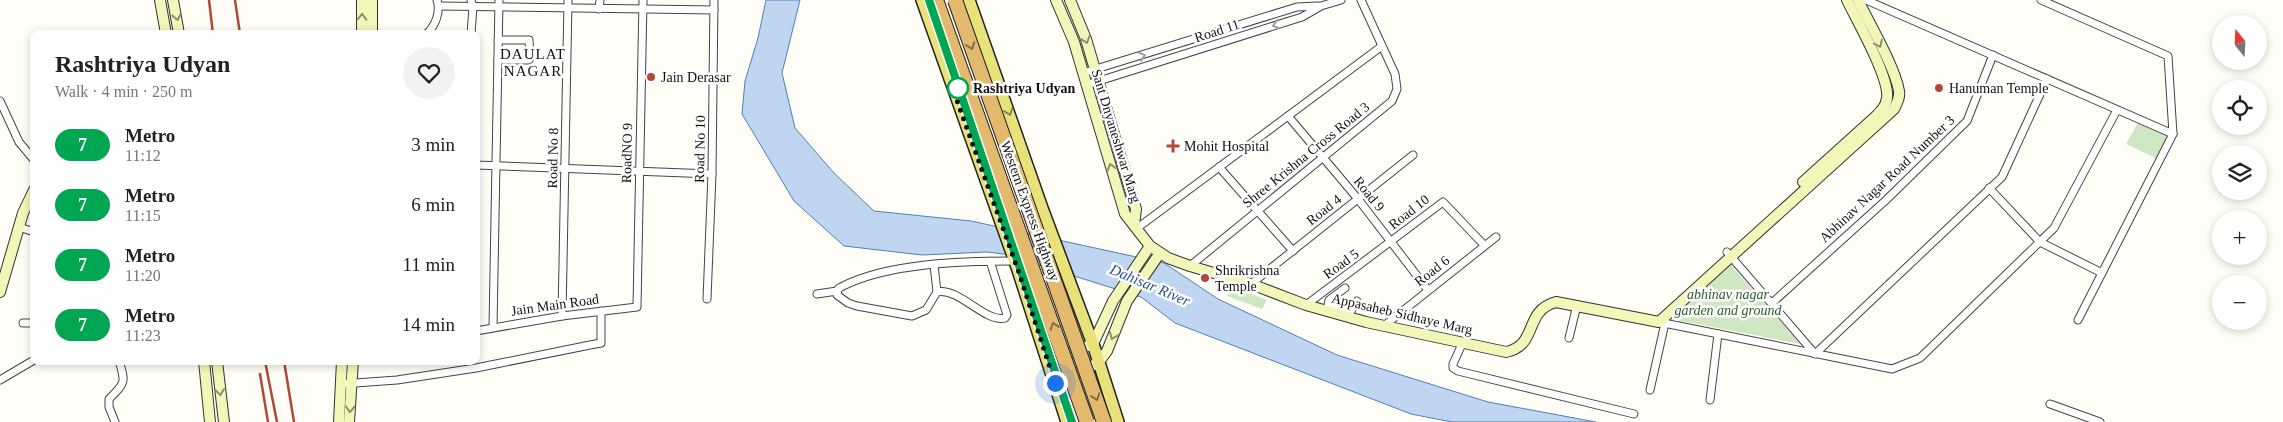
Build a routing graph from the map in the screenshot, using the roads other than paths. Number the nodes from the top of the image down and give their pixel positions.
1 (160, 0) edge
2 (173, 0) edge
3 (362, 0) edge
4 (372, 0) edge
5 (568, 0) edge
6 (600, 0) edge
7 (643, 0) edge
8 (714, 0) edge
9 (922, 0) edge
10 (936, 0) edge
11 (955, 0) edge
12 (969, 0) edge
13 (1056, 0) edge
14 (1070, 0) edge
15 (1340, 0) edge
16 (1361, 0) edge
17 (1847, 0) edge
18 (1858, 0) edge
19 (1866, 0) edge
20 (2041, 0) edge
21 (1331, 1) edge
22 (438, 3) edge
23 (472, 3) edge
24 (499, 4) edge
25 (1321, 6) junction
26 (568, 8) junction
27 (600, 9) junction
28 (642, 9) junction
29 (714, 10) junction
30 (165, 30) edge
31 (178, 30) edge
32 (362, 30) edge
33 (372, 30) edge
34 (431, 30) edge
35 (471, 30) edge
36 (500, 40) junction
37 (1382, 46) junction
38 (1993, 55) junction
39 (500, 60) junction
40 (1095, 70) junction
41 (1083, 73) junction
42 (2047, 79) junction
43 (1098, 82) junction
44 (1086, 85) junction
45 (0, 101) edge
46 (2118, 110) junction
47 (1288, 116) junction
48 (2173, 134) junction
49 (1413, 155) dead end
50 (30, 156) edge
51 (1836, 156) junction
52 (1322, 158) junction
53 (496, 165) junction
54 (480, 166) edge
55 (1219, 167) junction
56 (565, 168) junction
57 (639, 172) junction
58 (712, 174) junction
59 (1989, 188) junction
60 (30, 198) edge
61 (1358, 199) junction
62 (1258, 211) junction
63 (19, 227) junction
64 (1135, 227) junction
65 (30, 231) edge
66 (1496, 237) dead end
67 (1390, 242) junction
68 (2040, 242) junction
69 (1484, 245) junction
70 (1150, 246) junction
71 (1293, 251) junction
72 (1160, 253) junction
73 (1729, 254) junction
74 (990, 262) junction
75 (1015, 263) junction
76 (934, 265) junction
77 (1190, 266) junction
78 (2102, 272) junction
79 (1251, 284) junction
80 (1329, 288) junction
81 (1345, 288) dead end
82 (1428, 290) junction
83 (0, 292) edge
84 (837, 292) junction
85 (937, 292) junction
86 (817, 294) dead end
87 (1074, 294) junction
88 (1336, 294) junction
89 (707, 299) dead end
90 (1357, 300) dead end
91 (1772, 303) junction
92 (1306, 305) junction
93 (1577, 305) junction
94 (637, 307) joint
95 (601, 311) junction
96 (1350, 314) junction
97 (562, 316) junction
98 (2078, 320) dead end
99 (1659, 322) junction
100 (24, 323) dead end
101 (30, 323) edge
102 (1386, 325) junction
103 (493, 327) junction
104 (480, 330) edge
105 (1718, 334) junction
106 (1569, 338) dead end
107 (1093, 344) junction
108 (1462, 344) junction
109 (1816, 354) junction
110 (1049, 361) junction
111 (30, 362) edge
112 (1098, 363) junction
113 (120, 365) edge
114 (204, 365) edge
115 (217, 365) edge
116 (343, 365) edge
117 (352, 365) edge
118 (0, 380) edge
119 (1055, 383) junction
120 (346, 384) junction
121 (1650, 390) dead end
122 (1710, 400) dead end
123 (2050, 404) dead end
124 (1634, 414) dead end
125 (114, 422) edge
126 (210, 422) edge
127 (224, 422) edge
128 (339, 422) edge
129 (350, 422) edge
130 (1067, 422) edge
131 (1087, 422) edge
132 (1104, 422) edge
133 (1118, 422) edge
134 (2100, 422) edge

1 - 30 street
2 -> 31 street
32 -> 3 street
4 - 33 street
5 - 26 street, Road No 8
6 - 27 street
7 - 28 street, RoadNO 9
8 - 29 street, Road No 10
9 - 75 main road
131 -> 10 highway, Western Express Highway, bridge
11 -> 132 highway, Western Express Highway, bridge
12 -> 87 main road
13 - 41 street, Sant Dnyaneshwar Marg
14 -> 40 street, Sant Dnyaneshwar Marg
15 - 21 street, Road 11
16 - 37 street, Shree Krishna Cross Road 3
17 - 51 street
18 -> 51 street
19 - 38 street
20 - 48 street
21 - 25 street, Road 11
22 - 23 street
22 - 34 street
23 - 24 street
23 - 35 street
24 - 26 street
24 - 36 street
40 -> 25 street
25 -> 43 street, Road 11
26 - 27 street
26 - 56 street, Road No 8
27 - 28 street
28 - 29 street
28 - 57 street, RoadNO 9
29 - 58 street, Road No 10
36 - 39 street
36 - 39 street
37 - 47 street
37 - 52 street, Shree Krishna Cross Road 3
38 - 42 street
38 - 91 street, Abhinav Nagar Road Number 3
39 - 53 street
40 - 41 street
40 - 43 street, Sant Dnyaneshwar Marg
41 - 44 street, Sant Dnyaneshwar Marg
42 - 46 street
42 - 59 street
43 - 44 street, Road 11
43 - 64 street, Sant Dnyaneshwar Marg
64 -> 44 street, Sant Dnyaneshwar Marg
45 - 50 street
46 - 48 street
46 - 68 street
47 - 52 street, Road 9
47 - 55 street
48 - 78 street
49 - 61 street, Road 4
51 - 73 street
52 - 61 street, Road 9
52 - 62 street, Shree Krishna Cross Road 3
53 - 54 street
53 - 56 street
53 - 103 street
55 - 62 street
55 - 64 street
56 - 57 street
56 - 97 street, Road No 8
57 - 58 street
57 - 94 street, RoadNO 9
58 - 89 street, Road No 10
59 - 68 street
59 - 109 street
60 - 63 street
61 - 67 street, Road 9
61 - 71 street, Road 4
62 - 71 street
62 - 77 street, Shree Krishna Cross Road 3
63 - 65 street
63 - 83 street
64 - 70 street, Appasaheb Sidhaye Marg
66 - 69 street, Road 6
67 - 69 street, Road 10
67 - 80 street, Road 5
67 - 82 street, Road 9
68 - 78 street
68 - 109 street
69 - 82 street, Road 6
70 - 72 street, Appasaheb Sidhaye Marg
70 - 107 street
71 - 79 street, Road 4
72 - 77 street, Appasaheb Sidhaye Marg
72 -> 112 street
73 - 91 street
73 - 99 street
74 - 75 street
74 - 76 street
74 - 85 street
75 - 87 main road
75 - 110 main road
76 - 84 street
76 - 85 street
77 - 79 street, Appasaheb Sidhaye Marg
78 - 98 street
79 - 92 street, Appasaheb Sidhaye Marg
80 - 88 street
80 - 92 street, Road 5
81 - 88 street
82 - 102 street, Road 6
84 - 85 street
84 - 86 street
87 - 107 main road
88 - 96 street
90 - 96 street
91 - 109 street
92 - 96 street, Appasaheb Sidhaye Marg
93 - 99 street, Appasaheb Sidhaye Marg
93 - 106 street
93 - 108 street, Appasaheb Sidhaye Marg
94 - 95 street, Jain Main Road
95 - 97 street, Jain Main Road
95 - 120 street
96 - 102 street, Appasaheb Sidhaye Marg
97 - 103 street, Jain Main Road
99 - 105 street
99 - 121 street
100 - 101 street
102 - 108 street, Appasaheb Sidhaye Marg
103 - 104 street, Jain Main Road
105 - 109 street
105 - 122 street
107 - 110 street
107 - 112 main road
108 - 124 street
110 - 119 main road
111 - 118 street
112 - 119 street
112 - 133 main road
113 - 125 street
114 - 126 street
115 -> 127 street
116 - 120 street
117 - 120 street
119 - 130 main road
120 - 128 street
120 -> 129 street
123 - 134 street

